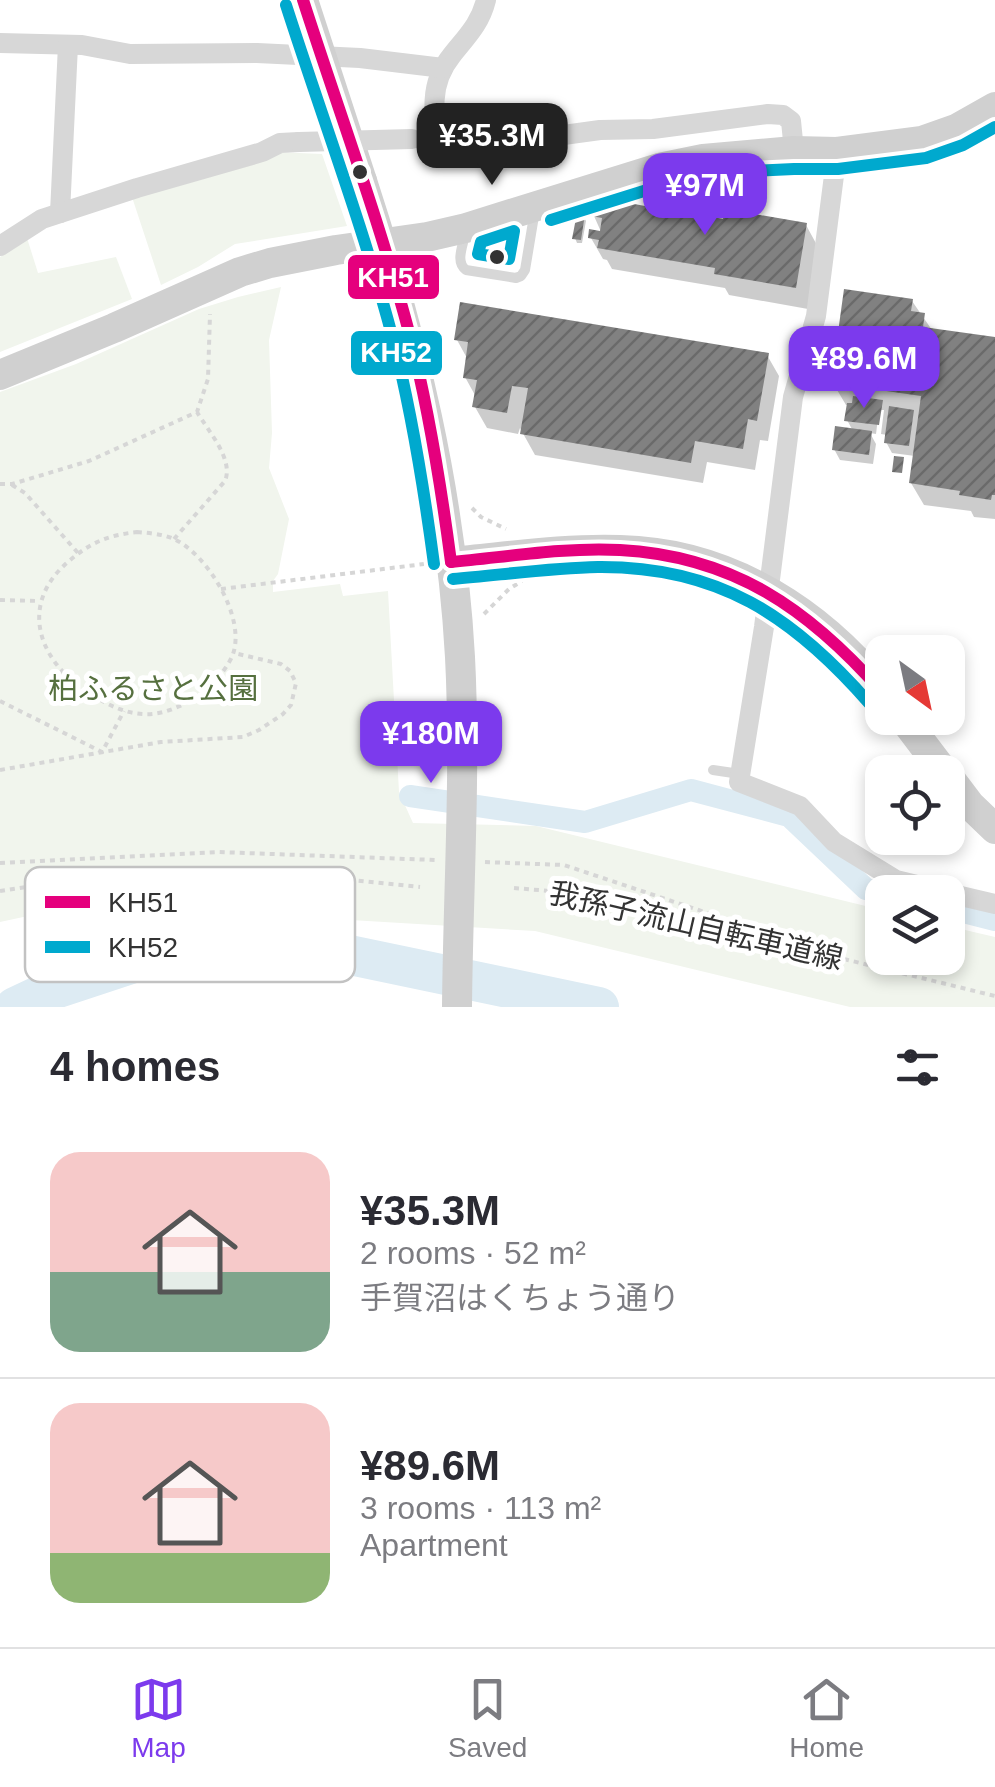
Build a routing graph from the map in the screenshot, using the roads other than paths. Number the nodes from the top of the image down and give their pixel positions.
1 (303, 0) edge
2 (486, 0) edge
3 (0, 43) edge
4 (68, 45) junction
5 (320, 56) junction
6 (443, 68) junction
7 (995, 107) edge
8 (445, 146) junction
9 (794, 151) junction
10 (838, 152) junction
11 (536, 205) junction
12 (60, 213) junction
13 (466, 228) junction
14 (0, 246) edge
15 (0, 376) edge
16 (439, 563) junction
17 (865, 671) edge
18 (916, 735) edge
19 (931, 755) edge
20 (713, 770) dead end
21 (740, 774) junction
22 (965, 799) edge
23 (995, 828) edge
24 (888, 875) edge
25 (965, 897) edge
26 (995, 904) edge
27 (457, 1007) edge

1 - 5 street
2 - 6 street
3 - 4 street
4 - 5 street
4 - 12 street
5 - 6 street
5 - 16 street, bridge
6 - 8 street
7 - 10 street
8 - 9 street
8 - 12 street, bridge
9 - 10 street
9 - 11 street
10 - 21 street
11 - 13 street
11 - 13 lane
12 - 14 street
13 - 15 street
16 - 17 street, bridge
16 - 27 street, bridge
18 - 19 street
20 - 21 lane
21 - 24 street
22 - 23 street
25 - 26 street

